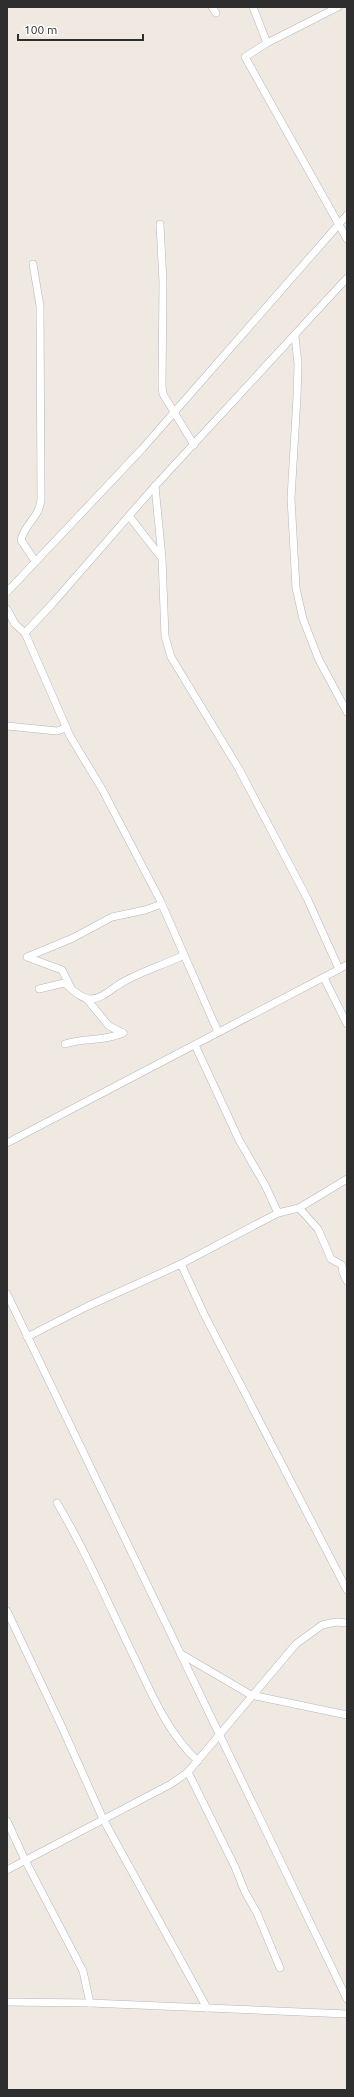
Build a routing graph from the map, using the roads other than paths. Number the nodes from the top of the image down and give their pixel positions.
1 (253, 7) edge
2 (338, 7) edge
3 (267, 43) junction
4 (347, 215) edge
5 (160, 224) dead end
6 (338, 225) junction
7 (347, 239) edge
8 (33, 264) dead end
9 (347, 278) edge
10 (295, 336) junction
11 (175, 410) junction
12 (194, 444) junction
13 (155, 486) junction
14 (129, 516) junction
15 (162, 558) junction
16 (35, 561) junction
17 (7, 592) edge
18 (7, 609) edge
19 (25, 633) junction
20 (347, 712) edge
21 (7, 726) edge
22 (66, 728) junction
23 (162, 904) junction
24 (184, 955) junction
25 (347, 965) edge
26 (340, 969) junction
27 (324, 978) junction
28 (71, 988) junction
29 (39, 990) dead end
30 (86, 998) junction
31 (347, 1024) edge
32 (218, 1032) junction
33 (65, 1044) dead end
34 (195, 1045) junction
35 (7, 1143) edge
36 (347, 1179) edge
37 (299, 1208) junction
38 (278, 1213) junction
39 (181, 1264) junction
40 (347, 1280) edge
41 (7, 1294) edge
42 (27, 1337) junction
43 (57, 1503) dead end
44 (347, 1589) edge
45 (7, 1611) edge
46 (347, 1623) edge
47 (180, 1654) junction
48 (251, 1695) junction
49 (347, 1715) edge
50 (220, 1734) junction
51 (198, 1761) junction
52 (188, 1772) junction
53 (103, 1819) junction
54 (7, 1821) edge
55 (25, 1860) junction
56 (7, 1870) edge
57 (280, 1968) dead end
58 (347, 1999) edge
59 (7, 2002) edge
60 (90, 2003) junction
61 (207, 2008) junction
62 (347, 2014) edge

1 - 3 street
2 - 3 street
3 - 6 street
4 - 6 street
5 - 11 street
6 - 7 street
6 - 11 street
8 - 16 street
9 - 10 street
10 - 12 street
10 - 20 street
11 - 12 street
11 - 16 street
12 - 13 street
13 - 14 street
13 - 15 street
14 - 15 street
14 - 19 street
15 - 26 street
16 - 17 street
18 - 19 street
19 - 22 street
21 - 22 street
22 - 23 street
23 - 24 street
23 - 28 street
24 - 30 street
24 - 32 street
25 - 26 street
26 - 27 street
27 - 31 street
27 - 32 street
28 - 29 street
28 - 30 street
30 - 33 street
32 - 34 street
34 - 35 street
34 - 38 street
36 - 37 street
37 - 38 street
37 - 40 street
38 - 39 street
39 - 42 street
39 - 44 street
41 - 42 street
42 - 47 street
43 - 51 street
45 - 53 street
46 - 48 street
47 - 48 street
47 - 50 street
48 - 49 street
48 - 50 street
50 - 51 street
50 - 58 street
51 - 52 street
52 - 53 street
52 - 57 street
53 - 55 street
53 - 61 street
54 - 55 street
55 - 56 street
55 - 60 street
59 - 60 street
60 - 61 street
61 - 62 street

